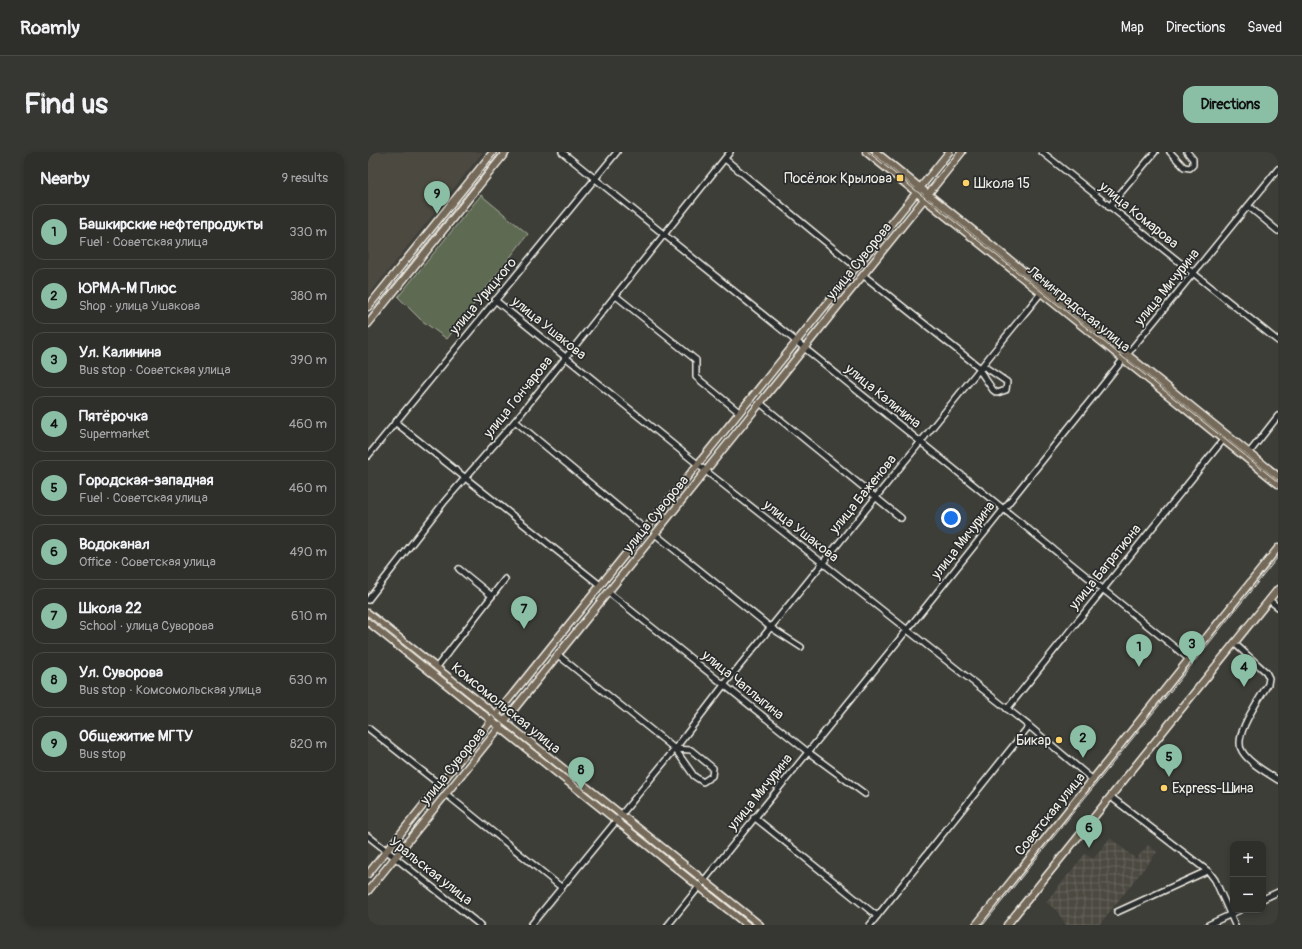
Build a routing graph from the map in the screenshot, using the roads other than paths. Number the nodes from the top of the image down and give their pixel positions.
1 (492, 152) edge
2 (506, 152) edge
3 (562, 152) edge
4 (617, 152) edge
5 (730, 152) edge
6 (866, 152) edge
7 (876, 152) edge
8 (949, 152) edge
9 (962, 152) edge
10 (1042, 152) edge
11 (1155, 152) edge
12 (1170, 152) edge
13 (1187, 152) edge
14 (725, 159) junction
15 (1278, 169) edge
16 (595, 179) junction
17 (918, 190) junction
18 (926, 197) junction
19 (1248, 206) junction
20 (1109, 207) junction
21 (1278, 230) edge
22 (664, 233) junction
23 (856, 266) junction
24 (1193, 274) junction
25 (863, 275) junction
26 (1041, 293) junction
27 (616, 296) junction
28 (495, 300) junction
29 (368, 307) edge
30 (368, 324) edge
31 (797, 341) junction
32 (1278, 342) edge
33 (806, 347) junction
34 (566, 357) junction
35 (1125, 357) junction
36 (980, 368) junction
37 (760, 403) junction
38 (739, 412) junction
39 (1278, 416) edge
40 (515, 421) junction
41 (395, 422) junction
42 (1223, 440) junction
43 (920, 442) junction
44 (1249, 453) junction
45 (368, 456) edge
46 (698, 464) junction
47 (706, 471) junction
48 (1278, 476) edge
49 (464, 478) junction
50 (1278, 484) edge
51 (877, 497) junction
52 (1004, 508) junction
53 (901, 518) dead end
54 (645, 529) junction
55 (655, 534) junction
56 (1278, 548) edge
57 (823, 564) junction
58 (459, 569) dead end
59 (506, 579) dead end
60 (600, 585) junction
61 (1103, 589) junction
62 (1278, 589) edge
63 (608, 592) junction
64 (492, 596) junction
65 (368, 600) edge
66 (1269, 600) junction
67 (1278, 607) edge
68 (368, 613) edge
69 (368, 622) edge
70 (770, 627) junction
71 (907, 630) junction
72 (1234, 643) junction
73 (801, 647) dead end
74 (558, 655) junction
75 (1189, 659) junction
76 (436, 668) junction
77 (724, 685) junction
78 (1007, 709) junction
79 (495, 715) junction
80 (491, 721) junction
81 (504, 722) junction
82 (1029, 726) junction
83 (499, 727) junction
84 (368, 728) edge
85 (675, 749) junction
86 (808, 752) junction
87 (1093, 780) junction
88 (1278, 780) edge
89 (440, 784) junction
90 (446, 794) junction
91 (865, 794) dead end
92 (1111, 797) junction
93 (621, 814) junction
94 (754, 817) junction
95 (616, 821) junction
96 (368, 836) edge
97 (386, 851) junction
98 (395, 857) junction
99 (1207, 871) junction
100 (368, 874) edge
101 (704, 881) junction
102 (561, 887) junction
103 (699, 887) junction
104 (368, 891) edge
105 (1278, 892) edge
106 (1266, 898) edge
107 (1117, 912) dead end
108 (1230, 914) junction
109 (876, 916) junction
110 (473, 920) junction
111 (469, 925) edge
112 (480, 925) edge
113 (531, 925) edge
114 (668, 925) edge
115 (746, 925) edge
116 (760, 925) edge
117 (870, 925) edge
118 (976, 925) edge
119 (1007, 925) edge
120 (1208, 925) edge
121 (1235, 925) edge

1 - 29 main road
2 - 30 main road
3 - 16 street, улица Калинина
4 - 16 street, улица Урицкого
5 - 14 street, улица Гончарова
6 - 17 main road, Ленинградская улица
7 - 17 main road, Ленинградская улица
8 - 17 main road, улица Суворова
9 - 18 main road, улица Суворова
10 - 20 street, улица Комарова
11 - 20 street
12 - 13 street
14 - 22 street, улица Гончарова
14 - 23 street
15 - 19 street, улица Мичурина
16 - 22 street, улица Калинина
16 - 28 street, улица Урицкого
17 - 18 main road, Ленинградская улица
17 - 23 main road, улица Суворова
18 - 25 main road, улица Суворова
18 - 26 main road, Ленинградская улица
18 - 35 main road, Ленинградская улица
19 - 21 street
19 - 24 street, улица Мичурина
20 - 24 street, улица Комарова
22 - 27 street, улица Гончарова
22 - 31 street, улица Калинина
23 - 31 main road, улица Суворова
24 - 32 street, улица Комарова
24 - 35 street, улица Мичурина
25 - 33 main road, улица Суворова
25 - 36 street
26 - 35 main road, Ленинградская улица
26 - 36 street, улица Баженова
27 - 34 street, улица Гончарова
27 - 38 street
28 - 34 street, улица Ушакова
28 - 41 street, улица Урицкого
31 - 33 street, улица Калинина
31 - 38 main road, улица Суворова
33 - 37 main road, улица Суворова
33 - 43 street, улица Калинина
34 - 40 street, улица Гончарова
34 - 46 street, улица Ушакова
35 - 42 main road, Ленинградская улица
35 - 44 main road, Ленинградская улица
35 - 52 street, улица Мичурина
36 - 36 street
36 - 43 street, улица Баженова
37 - 47 main road, улица Суворова
37 - 51 street
38 - 46 main road, улица Суворова
39 - 44 street
40 - 49 street, улица Гончарова
40 - 54 street
41 - 45 street, улица Урицкого
41 - 49 street
42 - 50 main road, Ленинградская улица
42 - 61 street, улица Багратиона
43 - 51 street, улица Баженова
43 - 52 street, улица Калинина
44 - 48 main road, Ленинградская улица
46 - 47 street, улица Ушакова
46 - 54 main road, улица Суворова
47 - 55 main road, улица Суворова
47 - 57 street, улица Ушакова
49 - 60 street
49 - 65 street, улица Гончарова
51 - 53 street
51 - 57 street, улица Баженова
52 - 61 street, улица Калинина
52 - 71 street, улица Мичурина
54 - 60 main road, улица Суворова
55 - 63 main road, улица Суворова
55 - 70 street
56 - 75 main road, Советская улица
57 - 70 street, улица Баженова
57 - 71 street, улица Ушакова
58 - 64 street
59 - 64 street
60 - 79 main road, улица Суворова
61 - 75 street, улица Калинина
61 - 78 street, улица Багратиона
62 - 66 main road
63 - 74 main road, улица Суворова
63 - 77 street, улица Чаплыгина
64 - 76 street
66 - 67 street
66 - 72 main road
68 - 76 main road, Комсомольская улица
69 - 80 main road, Комсомольская улица
70 - 73 street
70 - 77 street, улица Баженова
71 - 78 street, улица Ушакова
71 - 86 street, улица Мичурина
72 - 88 street
72 - 92 main road
74 - 81 main road, улица Суворова
74 - 85 street
75 - 87 main road, Советская улица
76 - 79 main road, Комсомольская улица
77 - 85 street, улица Баженова
77 - 86 street, улица Чаплыгина
78 - 82 street, улица Ушакова
79 - 80 main road, улица Суворова
79 - 81 main road, Комсомольская улица
80 - 83 main road, Комсомольская улица
80 - 89 main road, улица Суворова
81 - 83 main road, улица Суворова
81 - 93 main road, Комсомольская улица
82 - 87 street, улица Ушакова
82 - 109 street
83 - 90 main road, улица Суворова
83 - 95 main road, Комсомольская улица
84 - 89 street
85 - 85 street
85 - 93 street, улица Баженова
86 - 91 street, улица Чаплыгина
86 - 94 street, улица Мичурина
87 - 118 main road, Советская улица
89 - 97 main road, улица Суворова
90 - 98 main road, улица Суворова
90 - 102 street
92 - 99 street
92 - 119 main road
93 - 95 street, улица Баженова
93 - 101 main road, Комсомольская улица
94 - 101 street, улица Мичурина
94 - 109 street
95 - 102 street, улица Баженова
95 - 103 main road, Комсомольская улица
96 - 97 street, Уральская улица
97 - 98 street, Уральская улица
97 - 100 main road, улица Суворова
98 - 104 main road, улица Суворова
98 - 110 street, Уральская улица
99 - 107 street
99 - 108 street
101 - 103 street, улица Мичурина
101 - 116 main road, Комсомольская улица
102 - 113 street, улица Баженова
103 - 114 street, улица Мичурина
103 - 115 main road, Комсомольская улица
105 - 106 street
108 - 120 street
108 - 121 street
109 - 117 street
110 - 111 street
110 - 112 street, Уральская улица

